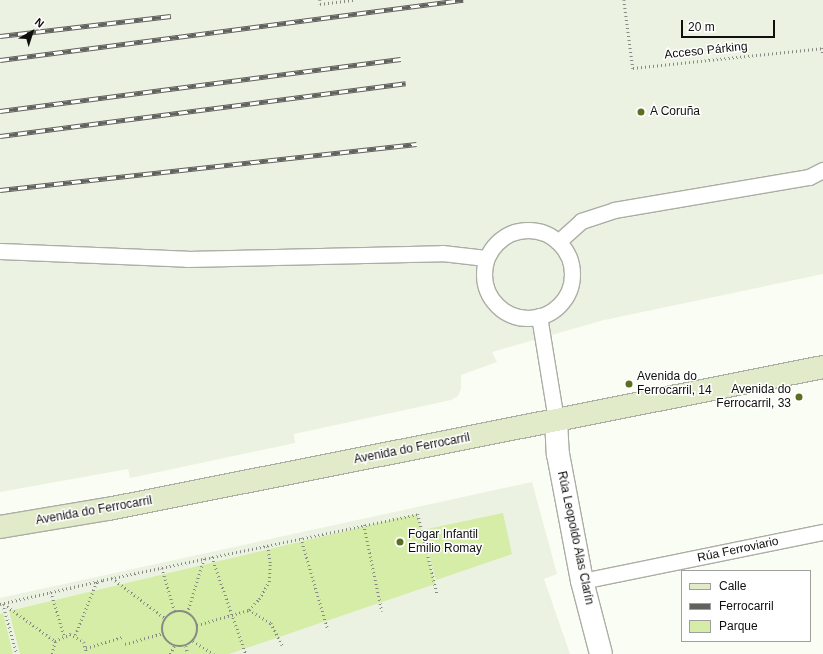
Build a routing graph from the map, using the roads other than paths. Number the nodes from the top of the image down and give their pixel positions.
1 (823, 170) edge
2 (558, 242) junction
3 (0, 251) edge
4 (486, 258) junction
5 (539, 316) junction
6 (823, 367) edge
7 (556, 420) junction
8 (0, 528) edge
9 (823, 532) edge
10 (582, 581) junction
11 (601, 654) edge

1 - 2 lane
2 - 4 lane
2 - 5 lane
3 - 4 lane
4 - 5 lane
5 - 7 lane
6 - 7 street, Avenida do Ferrocarril
7 - 8 street, Avenida do Ferrocarril
7 - 10 street, Rúa Leopoldo Alas Clarín
9 - 10 lane, Rúa Ferroviario
10 - 11 street, Rúa Leopoldo Alas Clarín

